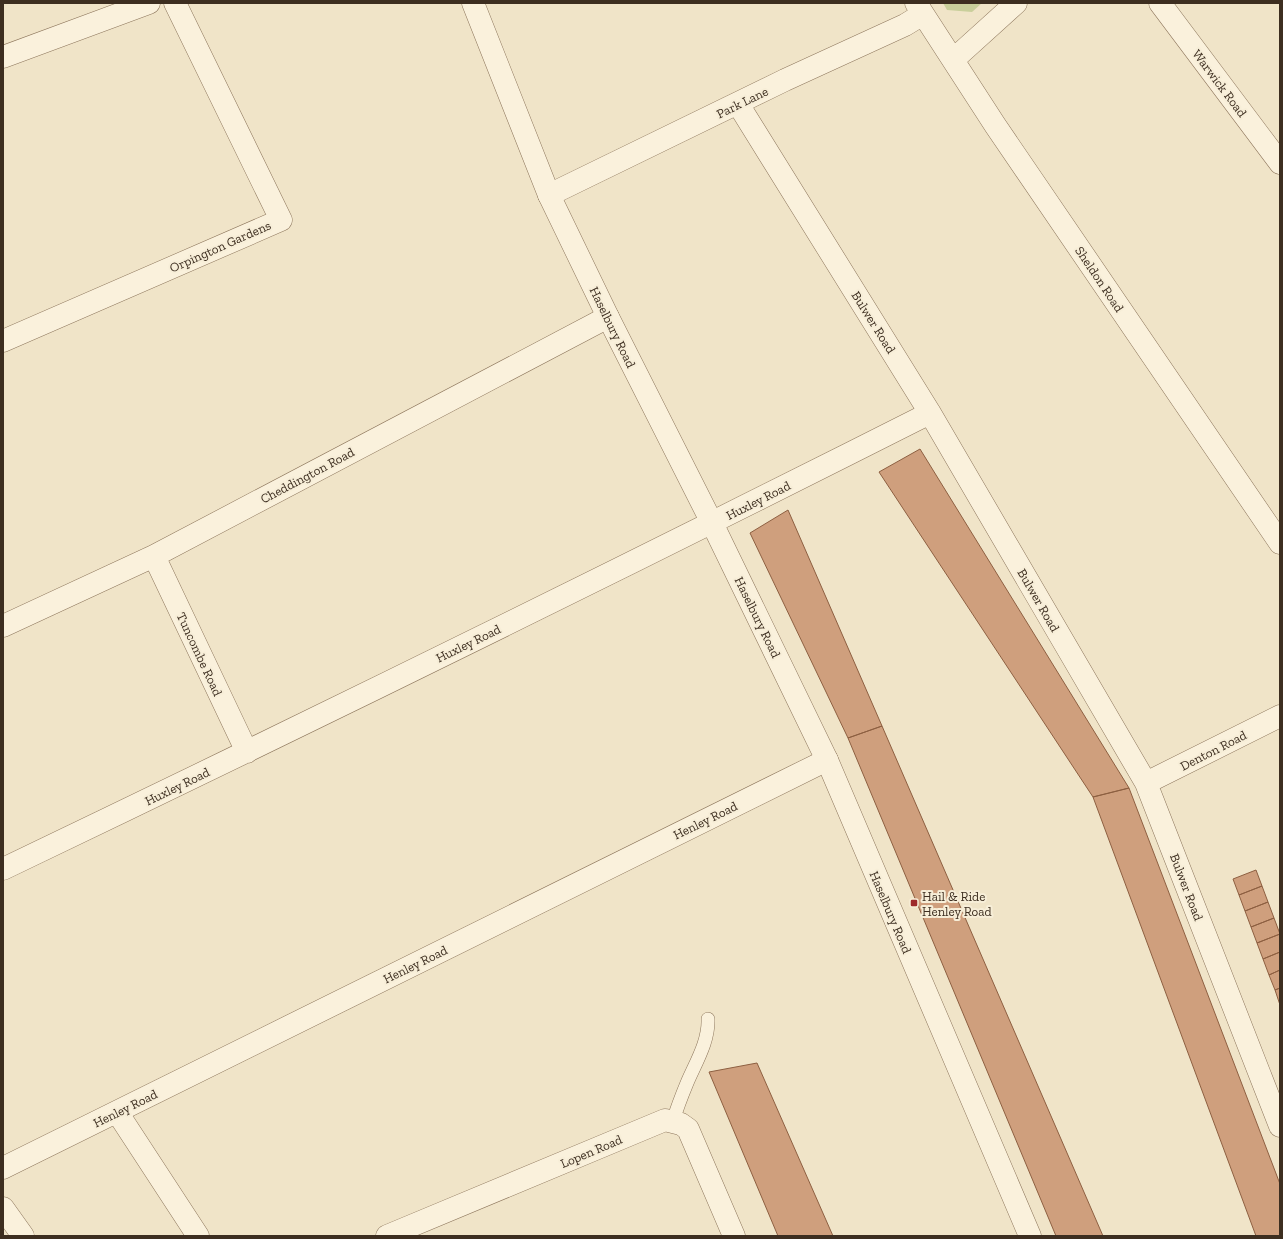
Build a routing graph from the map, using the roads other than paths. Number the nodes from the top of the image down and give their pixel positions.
1 (149, 3) edge
2 (174, 3) edge
3 (473, 3) edge
4 (1016, 3) edge
5 (1160, 3) edge
6 (920, 8) edge
7 (3, 57) edge
8 (953, 60) junction
9 (738, 104) junction
10 (1280, 163) edge
11 (549, 195) junction
12 (608, 317) junction
13 (3, 340) edge
14 (930, 413) junction
15 (712, 523) junction
16 (1280, 542) edge
17 (154, 556) junction
18 (3, 626) edge
19 (1280, 716) edge
20 (247, 752) junction
21 (827, 760) junction
22 (1146, 783) junction
23 (3, 869) edge
24 (708, 1019) dead end
25 (116, 1112) junction
26 (673, 1121) junction
27 (1280, 1126) edge
28 (3, 1168) edge
29 (3, 1208) edge
30 (23, 1236) edge
31 (198, 1236) edge
32 (387, 1236) edge
33 (734, 1236) edge
34 (1030, 1236) edge

1 - 7 street
2 - 13 street, Orpington Gardens
3 - 11 street, Haselbury Road
4 - 8 street
5 - 10 street, Warwick Road
6 - 8 street, Sheldon Road
6 - 9 street, Park Lane
8 - 16 street, Sheldon Road
9 - 11 street, Park Lane
9 - 14 street, Bulwer Road
11 - 12 street, Haselbury Road
12 - 15 street, Haselbury Road
12 - 17 street, Cheddington Road
14 - 15 street, Huxley Road
14 - 22 street, Bulwer Road
15 - 20 street, Huxley Road
15 - 21 street, Haselbury Road
17 - 18 street, Cheddington Road
17 - 20 street, Tuncombe Road
19 - 22 street, Denton Road
20 - 23 street, Huxley Road
21 - 25 street, Henley Road
21 - 34 street, Haselbury Road
22 - 27 street, Bulwer Road
24 - 26 lane
25 - 28 street, Henley Road
25 - 31 street
26 - 32 street, Lopen Road
26 - 33 street
29 - 30 street

